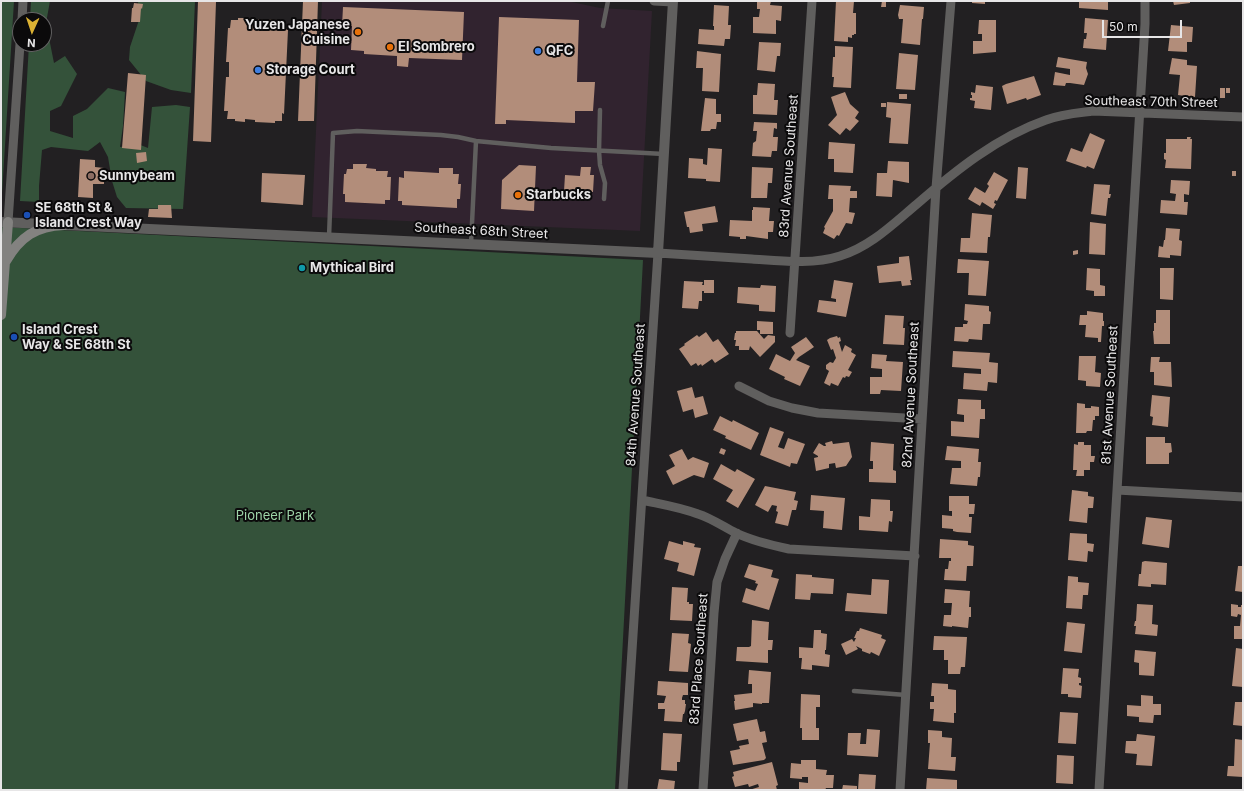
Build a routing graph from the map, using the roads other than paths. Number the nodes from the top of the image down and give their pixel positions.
1 (23, 1) edge
2 (608, 1) edge
3 (654, 1) edge
4 (673, 1) edge
5 (812, 1) edge
6 (951, 1) edge
7 (1145, 1) edge
8 (22, 12) edge
9 (603, 26) dead end
10 (19, 52) edge
11 (600, 110) dead end
12 (1139, 113) junction
13 (1243, 117) edge
14 (476, 141) junction
15 (599, 151) junction
16 (664, 154) junction
17 (936, 188) junction
18 (604, 199) dead end
19 (5, 222) edge
20 (64, 225) junction
21 (329, 237) junction
22 (470, 244) junction
23 (658, 253) junction
24 (796, 262) junction
25 (5, 263) junction
26 (1, 315) edge
27 (790, 332) dead end
28 (739, 386) dead end
29 (922, 419) junction
30 (1117, 490) junction
31 (1243, 497) edge
32 (642, 500) junction
33 (737, 533) junction
34 (915, 556) junction
35 (854, 691) dead end
36 (906, 695) junction
37 (623, 790) edge
38 (703, 790) edge
39 (900, 790) edge
40 (1099, 790) edge

1 - 8 street
2 - 9 lane
3 - 4 street
4 - 16 street, 84th Avenue Southeast
5 - 24 street, 83rd Avenue Southeast
6 - 17 street, 82nd Avenue Southeast
7 - 12 street, 81st Avenue Southeast
10 - 19 street
11 - 15 lane
12 - 13 street, Southeast 70th Street
12 - 17 street, Southeast 70th Street
12 - 30 street, 81st Avenue Southeast
14 - 15 lane
14 - 21 lane
14 - 22 lane
15 - 16 lane
15 - 18 lane
16 - 23 street, 84th Avenue Southeast
17 - 24 street, Southeast 68th Street
17 - 29 street, 82nd Avenue Southeast
19 - 20 street, Southeast 68th Street
19 - 25 main road
20 - 21 street, Southeast 68th Street
20 - 25 main road
21 - 22 street, Southeast 68th Street
22 - 23 street, Southeast 68th Street
23 - 24 street, Southeast 68th Street
23 - 32 street, 84th Avenue Southeast
24 - 27 street, 83rd Avenue Southeast
25 - 26 main road
28 - 29 street
29 - 34 street, 82nd Avenue Southeast
30 - 31 street
30 - 40 street, 81st Avenue Southeast
32 - 33 street
32 - 37 street, 84th Avenue Southeast
33 - 34 street
33 - 38 street, 83rd Place Southeast
34 - 36 street, 82nd Avenue Southeast
35 - 36 lane
36 - 39 street, 82nd Avenue Southeast

